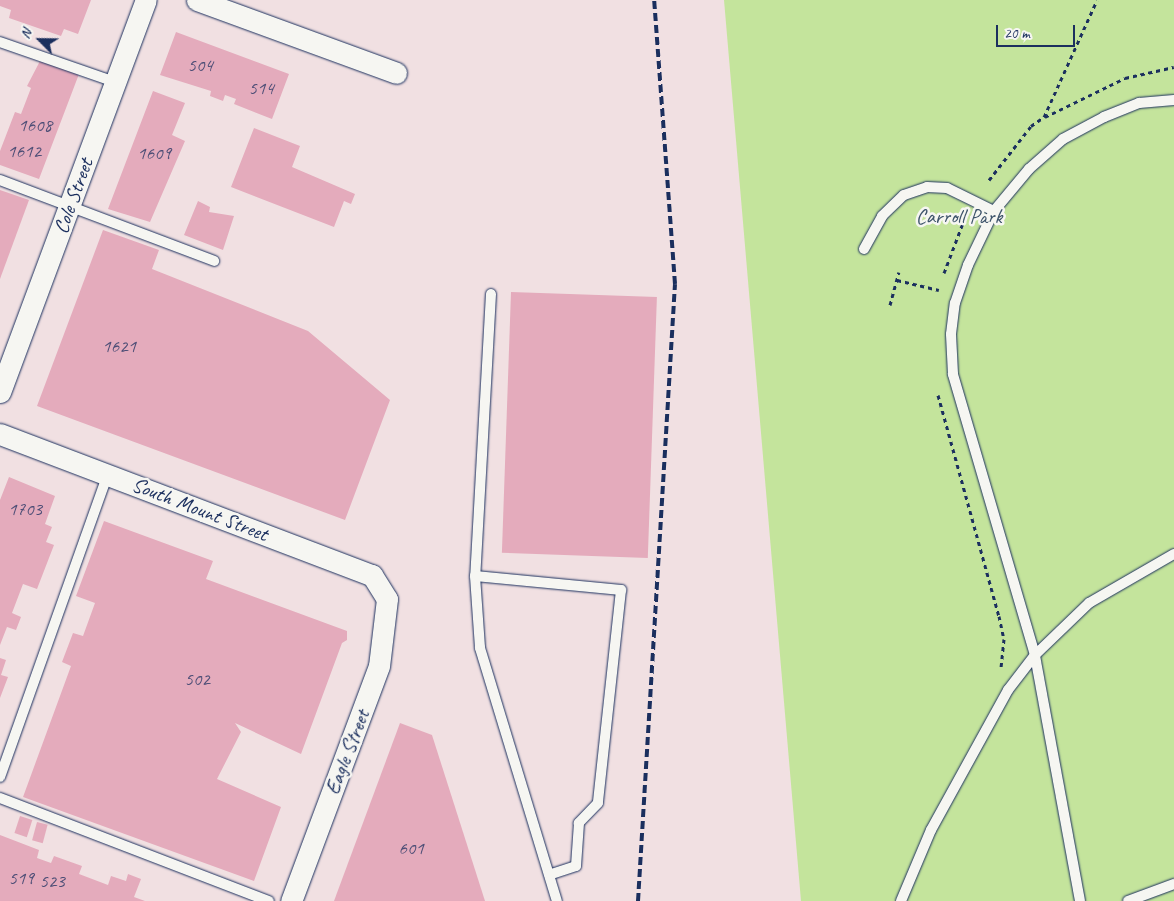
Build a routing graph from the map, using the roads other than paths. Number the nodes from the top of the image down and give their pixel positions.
1 (146, 0) edge
2 (197, 0) edge
3 (0, 42) edge
4 (396, 73) dead end
5 (115, 82) junction
6 (1174, 100) edge
7 (0, 180) edge
8 (70, 206) junction
9 (994, 211) junction
10 (864, 249) dead end
11 (214, 260) dead end
12 (491, 294) dead end
13 (0, 392) edge
14 (0, 434) edge
15 (108, 474) junction
16 (1174, 554) edge
17 (475, 576) junction
18 (387, 599) joint
19 (1035, 655) junction
20 (0, 778) edge
21 (0, 798) edge
22 (549, 874) junction
23 (1174, 884) edge
24 (269, 901) edge
25 (291, 901) edge
26 (557, 901) edge
27 (901, 901) edge
28 (1080, 901) edge
29 (1128, 901) edge

1 - 5 street, Cole Street
2 - 4 street
3 - 5 lane
5 - 8 street, Cole Street
6 - 9 lane
7 - 8 lane
8 - 11 lane
8 - 13 street, Cole Street
9 - 10 lane
9 - 19 lane
12 - 17 lane
14 - 15 street, South Mount Street
15 - 18 street, South Mount Street
15 - 20 lane
16 - 19 lane
17 - 22 lane
17 - 22 lane
18 - 25 street, Eagle Street
19 - 27 lane
19 - 28 lane
21 - 24 lane
22 - 26 lane
23 - 29 lane

